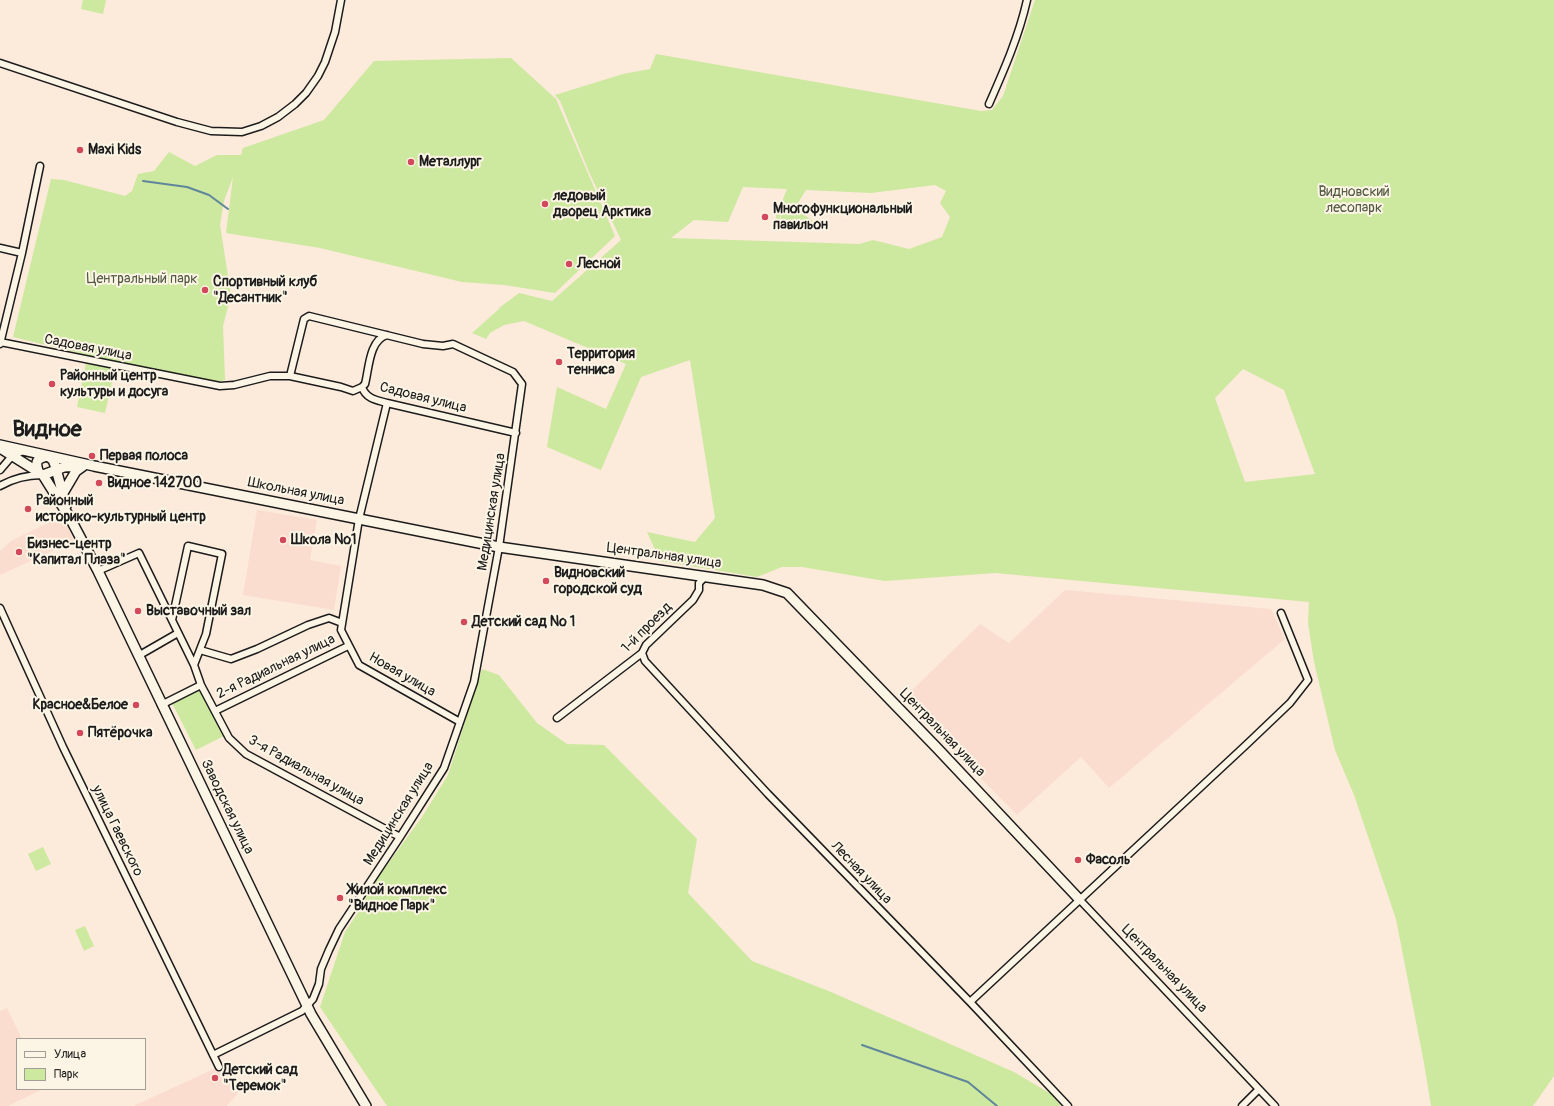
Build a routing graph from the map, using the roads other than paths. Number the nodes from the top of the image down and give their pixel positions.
1 (341, 0) edge
2 (1027, 0) edge
3 (0, 63) edge
4 (989, 104) dead end
5 (40, 166) dead end
6 (0, 248) edge
7 (22, 253) junction
8 (388, 335) junction
9 (0, 343) edge
10 (290, 376) junction
11 (362, 387) junction
12 (387, 403) junction
13 (516, 433) junction
14 (0, 445) edge
15 (0, 448) edge
16 (25, 450) junction
17 (12, 456) junction
18 (48, 456) junction
19 (86, 465) junction
20 (0, 470) edge
21 (56, 470) junction
22 (41, 473) junction
23 (0, 486) edge
24 (63, 493) junction
25 (69, 517) junction
26 (359, 519) junction
27 (499, 546) junction
28 (98, 571) junction
29 (705, 577) junction
30 (0, 608) edge
31 (1281, 613) dead end
32 (1, 615) edge
33 (172, 620) junction
34 (342, 623) junction
35 (178, 633) junction
36 (348, 646) junction
37 (200, 650) junction
38 (642, 654) junction
39 (138, 656) junction
40 (194, 665) junction
41 (201, 685) junction
42 (161, 705) junction
43 (215, 710) junction
44 (557, 718) dead end
45 (460, 722) junction
46 (400, 837) junction
47 (1079, 899) junction
48 (970, 1002) junction
49 (308, 1006) junction
50 (213, 1055) junction
51 (218, 1067) dead end
52 (1259, 1089) junction
53 (366, 1106) edge
54 (1068, 1106) edge
55 (1242, 1106) edge
56 (1275, 1106) edge

1 - 3 street
2 - 4 street
5 - 7 street
6 - 7 street
7 - 9 street
8 - 10 street
8 - 11 street
8 - 13 street, Медицинская улица
9 - 10 street, Садовая улица
10 - 11 street, Садовая улица
11 - 12 street, Садовая улица
12 - 13 street, Садовая улица
12 - 26 street, Новая улица
13 - 27 street, Медицинская улица
14 - 16 street
15 - 17 street
16 - 17 street
16 - 18 street
17 - 20 street
17 - 22 street
18 - 19 street
18 - 21 street
18 - 22 street
19 - 21 street
19 - 24 street
19 - 26 street, Школьная улица
21 - 22 street
21 - 24 street
22 - 23 street
22 - 25 street
24 - 25 street
25 - 28 street, Заводская улица
26 - 27 street, Школьная улица
26 - 34 street, Новая улица
27 - 29 street, Центральная улица
27 - 45 street, Медицинская улица
28 - 33 street, 3-я Радиальная улица
28 - 39 street, Заводская улица
29 - 38 street, 1-й проезд
29 - 47 street, Центральная улица
30 - 32 street, улица Гаевского
31 - 47 street
32 - 50 street, улица Гаевского
33 - 35 street, 3-я Радиальная улица
33 - 37 street
34 - 36 street, Новая улица
34 - 37 street
35 - 39 street
35 - 40 street, 3-я Радиальная улица
36 - 43 street, 2-я Радиальная улица
36 - 45 street, Новая улица
37 - 40 street
38 - 44 street, 1-й проезд
38 - 48 street, Лесная улица
39 - 42 street, Заводская улица
40 - 41 street, 3-я Радиальная улица
41 - 42 street
41 - 43 street, 3-я Радиальная улица
42 - 49 street, Заводская улица
43 - 46 street, 3-я Радиальная улица
45 - 46 street, Медицинская улица
46 - 49 street, Медицинская улица
47 - 48 street
47 - 52 street, Центральная улица
48 - 54 street, Лесная улица
49 - 50 street
49 - 53 street, Заводская улица
50 - 51 street, улица Гаевского
52 - 55 street
52 - 56 street, Центральная улица

